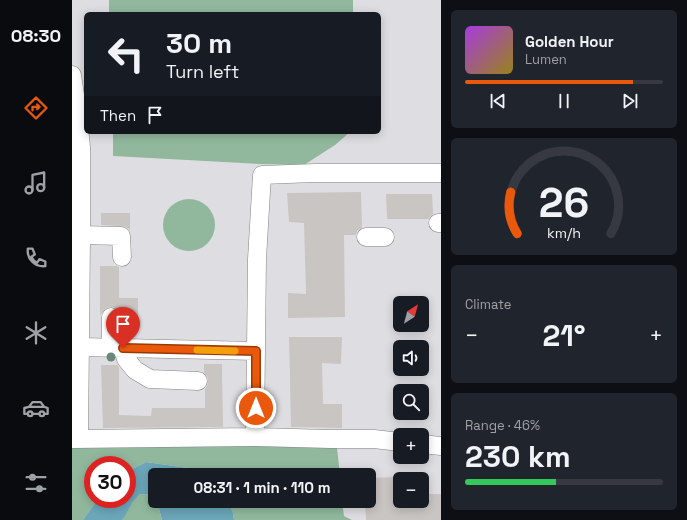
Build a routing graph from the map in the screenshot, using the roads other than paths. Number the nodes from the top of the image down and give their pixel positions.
1 (72, 75) edge
2 (441, 173) edge
3 (81, 235) junction
4 (366, 237) dead end
5 (385, 237) dead end
6 (122, 257) dead end
7 (112, 317) dead end
8 (80, 347) junction
9 (117, 348) junction
10 (256, 351) junction
11 (198, 381) dead end
12 (256, 437) junction
13 (76, 439) edge
14 (393, 441) edge
15 (429, 445) edge
16 (441, 446) edge

1 - 3 street
2 - 10 street
3 - 6 street
3 - 8 street
4 - 5 street
7 - 9 street
8 - 9 street
8 - 13 street
9 - 10 street
9 - 11 street
10 - 12 street
12 - 13 street
12 - 14 street
15 - 16 street

